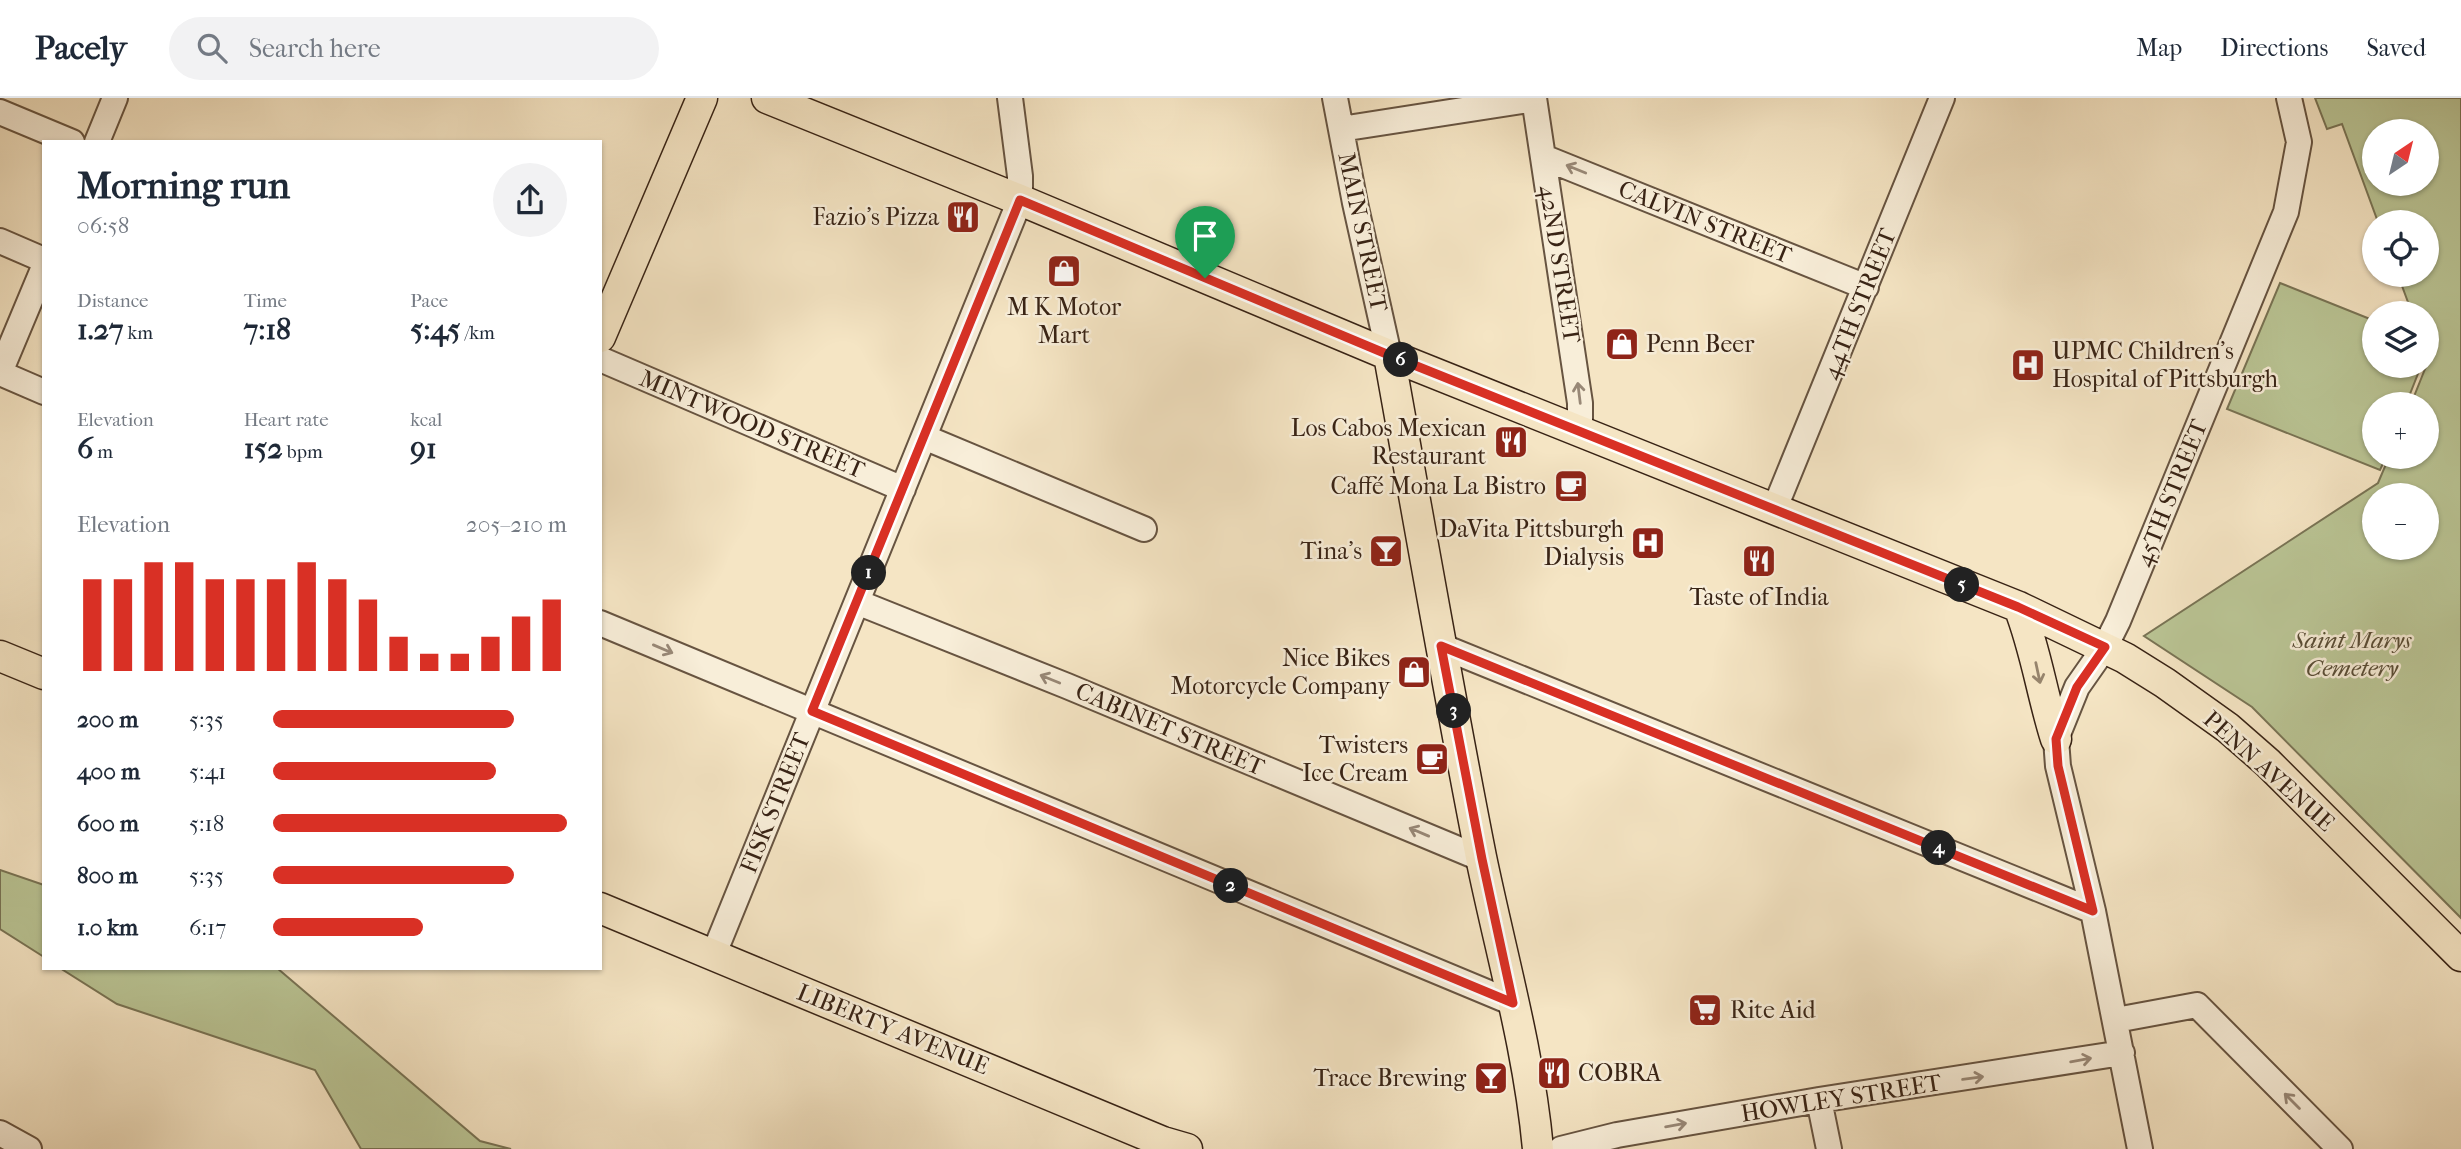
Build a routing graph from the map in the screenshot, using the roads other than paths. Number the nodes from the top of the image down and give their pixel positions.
1 (115, 98) edge
2 (702, 98) edge
3 (767, 98) edge
4 (1010, 98) edge
5 (1335, 98) edge
6 (1942, 98) edge
7 (2289, 98) edge
8 (1534, 99) edge
9 (0, 112) edge
10 (1341, 129) junction
11 (67, 140) edge
12 (98, 140) edge
13 (1544, 157) junction
14 (1020, 200) junction
15 (0, 241) edge
16 (42, 259) edge
17 (42, 272) edge
18 (1866, 287) junction
19 (602, 332) edge
20 (1389, 355) junction
21 (602, 360) edge
22 (0, 373) edge
23 (42, 391) edge
24 (1580, 432) junction
25 (924, 437) junction
26 (903, 489) junction
27 (1774, 509) junction
28 (1144, 529) dead end
29 (857, 602) junction
30 (2018, 607) junction
31 (602, 624) edge
32 (1441, 646) junction
33 (2105, 647) junction
34 (0, 656) edge
35 (42, 673) edge
36 (812, 711) junction
37 (2056, 739) junction
38 (1482, 859) junction
39 (602, 909) edge
40 (2093, 911) junction
41 (713, 956) junction
42 (2461, 956) edge
43 (1513, 1003) junction
44 (2116, 1020) junction
45 (2122, 1053) junction
46 (1819, 1100) junction
47 (0, 1133) edge
48 (1176, 1147) edge
49 (29, 1149) edge
50 (1538, 1149) edge
51 (1561, 1149) edge
52 (1829, 1149) edge
53 (2140, 1149) edge
54 (2340, 1149) edge

1 - 12 street
2 - 19 main road
3 - 14 main road, PENN AVENUE
4 - 14 street, FISK STREET
5 - 10 street, MAIN STREET
6 - 18 street, 44TH STREET
7 - 33 street, 45TH STREET
8 - 10 street
8 - 13 street, 42ND STREET
9 - 11 street
10 - 20 street, MAIN STREET
18 -> 13 street, CALVIN STREET
24 -> 13 street, 42ND STREET
14 - 20 main road, PENN AVENUE
14 - 25 street, FISK STREET
15 - 16 street
17 - 22 street
18 - 27 street, 44TH STREET
20 - 24 main road, PENN AVENUE
20 - 32 main road, MAIN STREET
21 - 26 street, MINTWOOD STREET
22 - 23 street
24 - 27 main road, PENN AVENUE
25 - 26 street, FISK STREET
25 - 28 street
26 - 29 street, FISK STREET
27 - 30 main road, PENN AVENUE
29 - 36 street, FISK STREET
38 -> 29 street, CABINET STREET
30 - 33 main road, PENN AVENUE
30 -> 37 main road
31 -> 36 street
32 - 38 main road, MAIN STREET
32 - 40 street
33 - 37 street, 45TH STREET
33 - 42 main road, PENN AVENUE
34 - 35 main road
36 - 41 street, FISK STREET
36 - 43 street
37 - 40 street
38 - 43 main road, MAIN STREET
39 - 41 main road, LIBERTY AVENUE
40 - 44 street
41 - 48 main road, LIBERTY AVENUE
43 - 50 main road, MAIN STREET
44 - 45 street
54 -> 44 street
46 -> 45 street, HOWLEY STREET
45 - 53 street
51 -> 46 street, HOWLEY STREET
46 - 52 street
47 - 49 street

